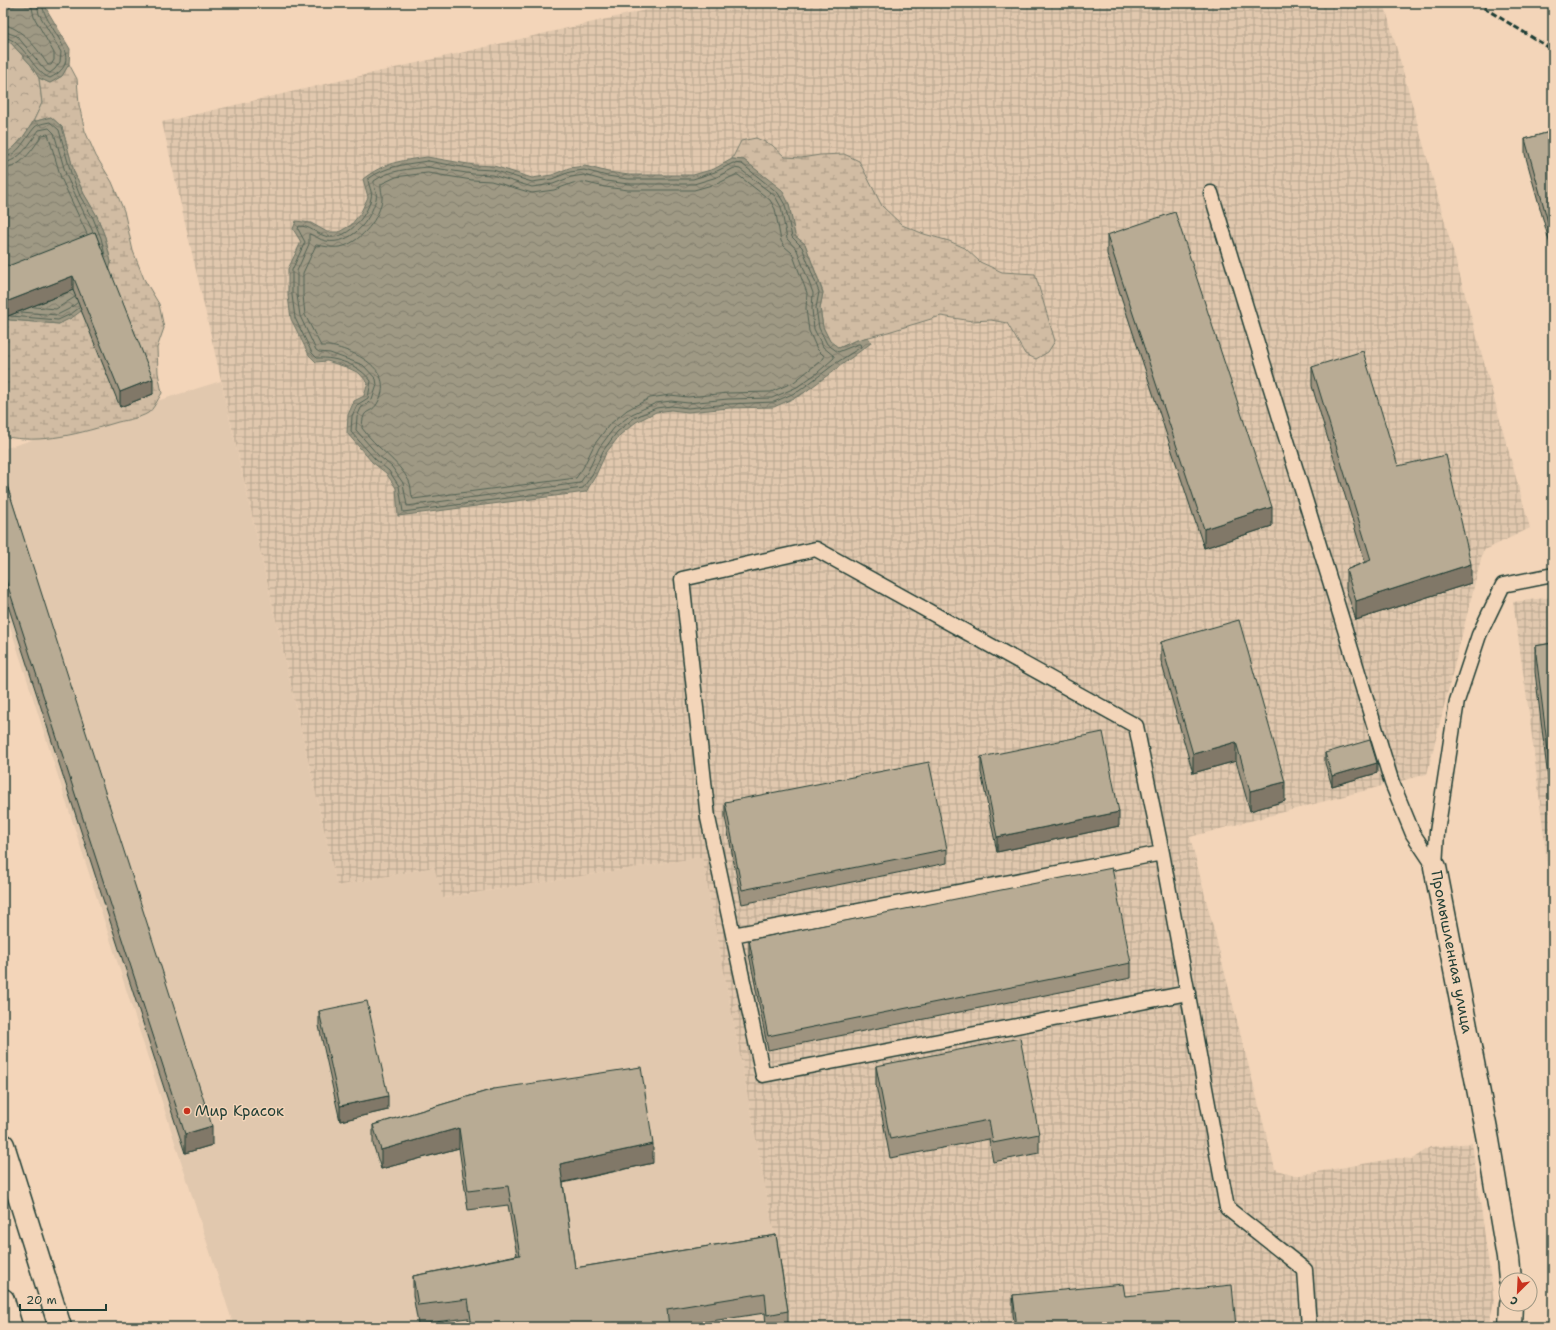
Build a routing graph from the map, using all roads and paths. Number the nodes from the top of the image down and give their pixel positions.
1 (1211, 193) dead end
2 (1553, 575) edge
3 (1162, 853) junction
4 (1435, 867) junction
5 (733, 935) junction
6 (1188, 993) junction
7 (3, 1145) edge
8 (1509, 1272) edge
9 (3, 1300) edge
10 (1511, 1312) edge
11 (11, 1327) edge
12 (60, 1327) edge
13 (1309, 1327) edge
14 (1510, 1327) edge

1 - 4 lane
2 - 4 lane, Промышленная улица
3 - 5 lane
3 - 5 lane
3 - 6 lane
4 - 8 main road, Промышленная улица
5 - 6 lane
6 - 13 lane
7 - 12 main road
9 - 11 main road
10 - 14 main road

